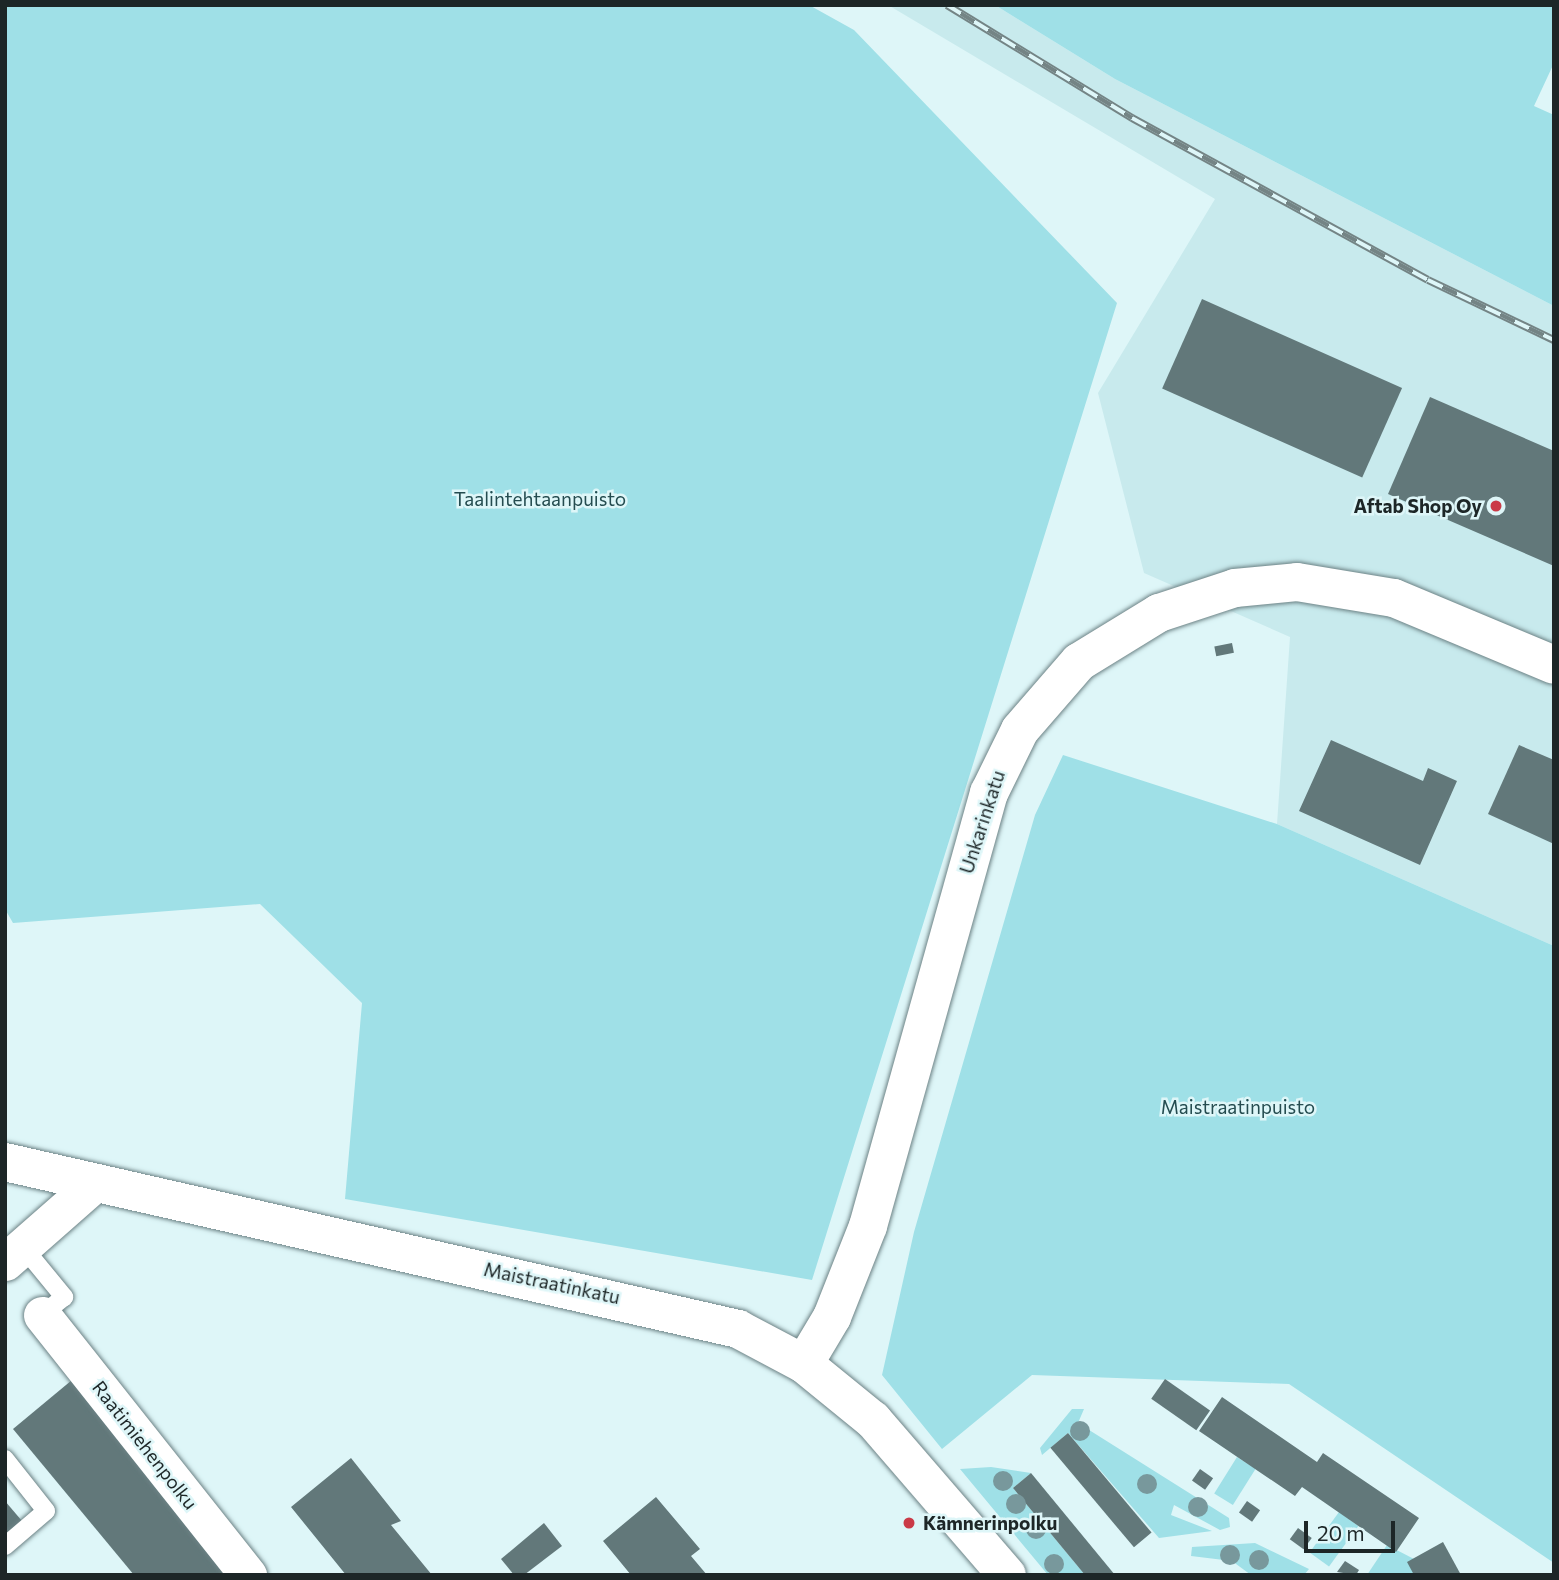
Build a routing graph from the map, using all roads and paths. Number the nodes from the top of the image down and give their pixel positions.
1 (1554, 664) edge
2 (5, 1162) edge
3 (96, 1182) junction
4 (14, 1255) edge
5 (42, 1315) joint
6 (804, 1364) junction
7 (5, 1460) edge
8 (5, 1546) edge
9 (248, 1575) edge
10 (1007, 1575) edge

1 - 6 street, Unkarinkatu
2 - 3 street, Maistraatinkatu
3 - 4 street
3 - 6 street, Maistraatinkatu
4 - 5 lane
5 - 9 street, Raatimiehenpolku
6 - 10 street, Maistraatinkatu
7 - 8 lane

